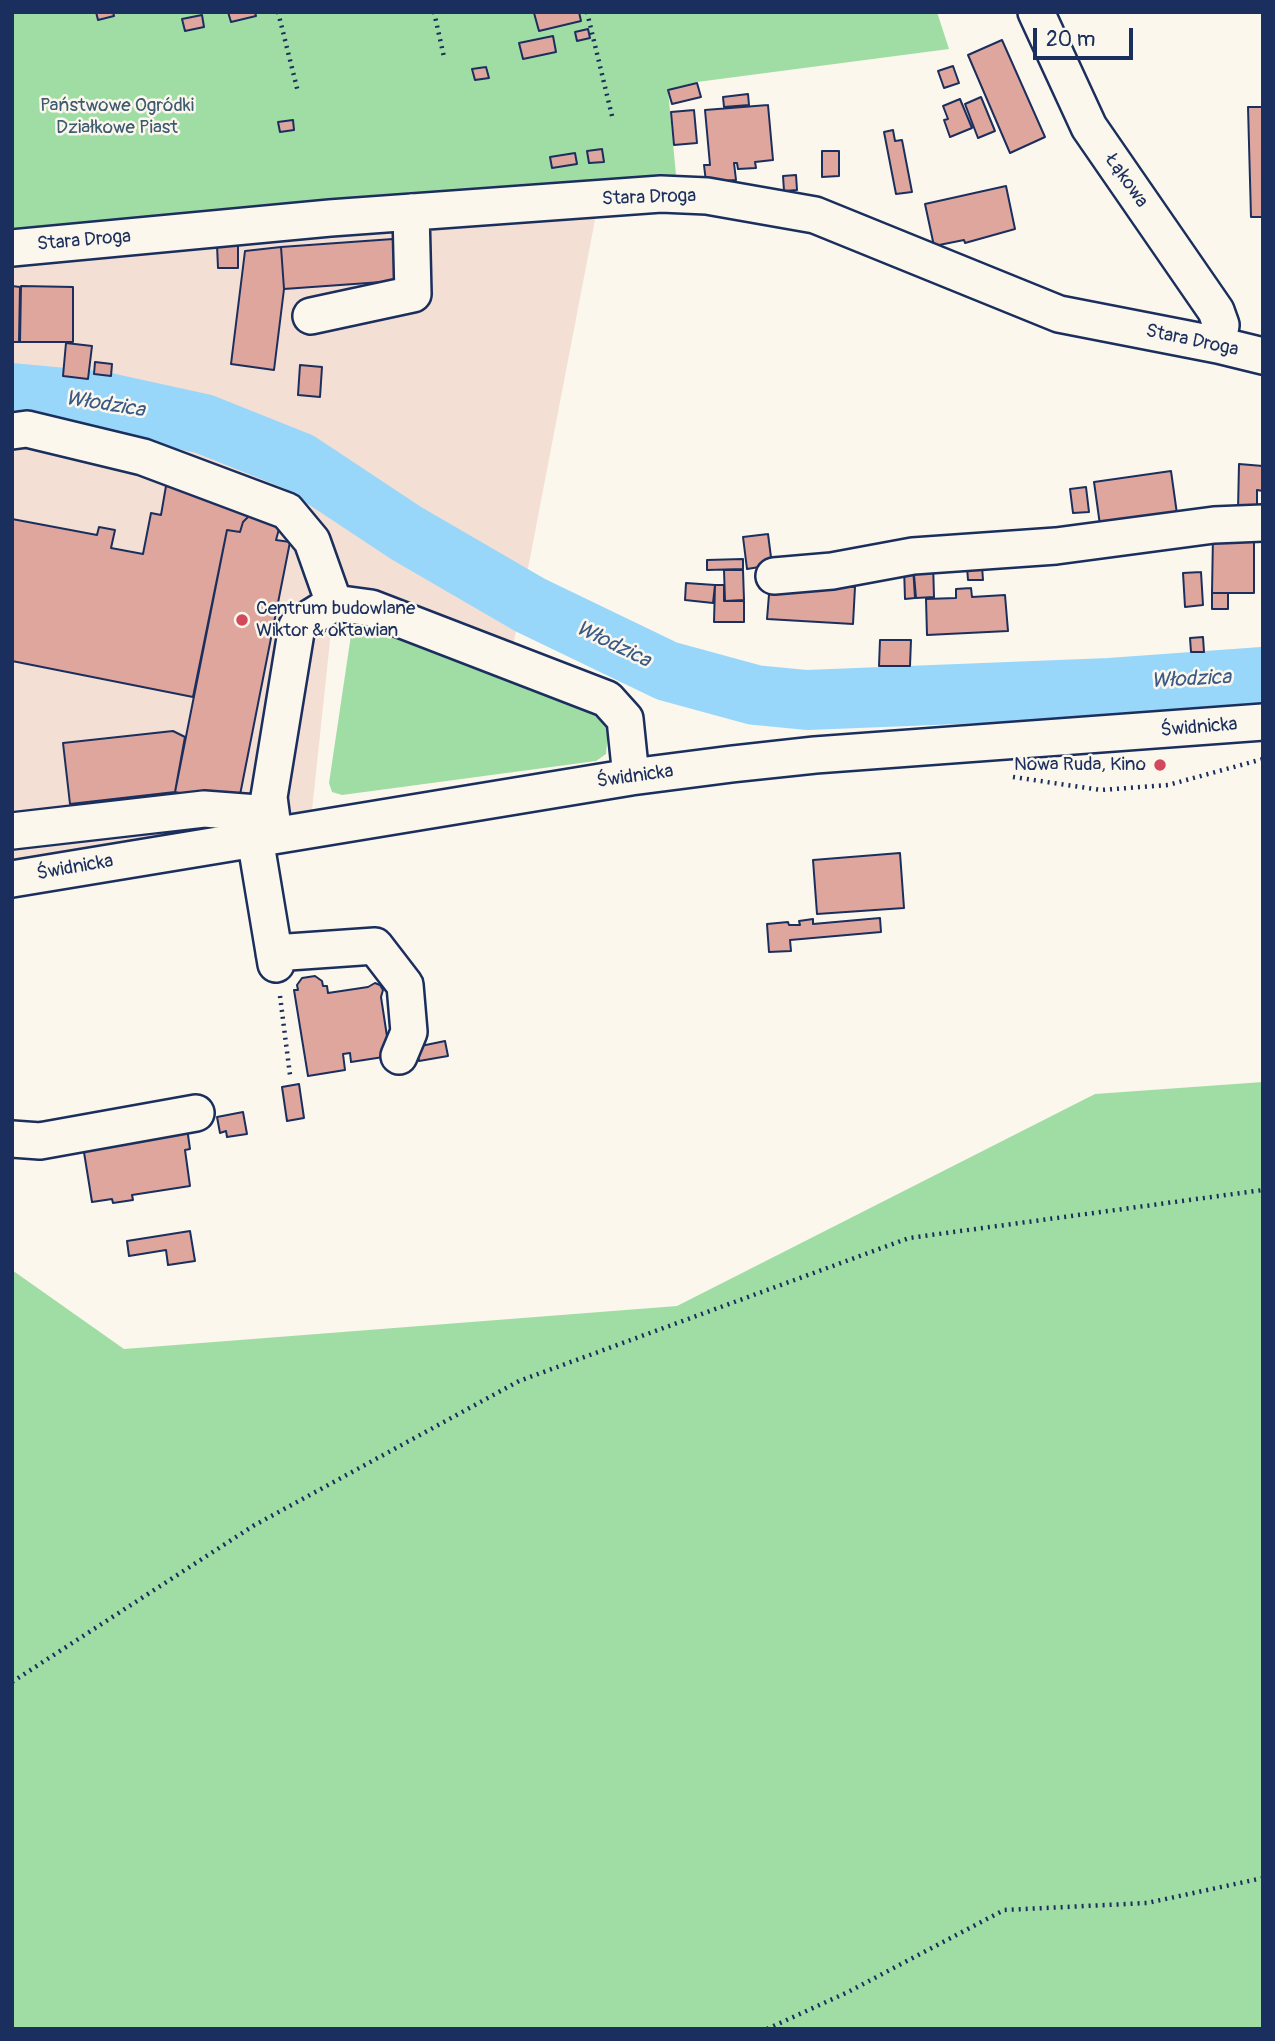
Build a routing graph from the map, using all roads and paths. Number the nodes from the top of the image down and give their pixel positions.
1 (278, 12) edge
2 (434, 12) edge
3 (587, 12) edge
4 (1036, 12) edge
5 (444, 57) dead end
6 (298, 92) dead end
7 (612, 116) dead end
8 (411, 212) junction
9 (12, 248) edge
10 (311, 316) dead end
11 (1218, 345) junction
12 (1263, 356) edge
13 (12, 430) edge
14 (1263, 523) edge
15 (775, 576) dead end
16 (334, 603) junction
17 (1263, 722) edge
18 (1263, 759) edge
19 (631, 777) junction
20 (1048, 782) dead end
21 (267, 829) junction
22 (12, 831) edge
23 (12, 879) edge
24 (275, 958) junction
25 (398, 1056) dead end
26 (290, 1075) dead end
27 (196, 1113) dead end
28 (12, 1139) edge
29 (1263, 1190) edge
30 (12, 1682) edge
31 (1263, 1878) edge
32 (767, 2029) edge

1 - 6 path
2 - 5 path
3 - 7 path
4 - 11 street, Łąkowa
8 - 9 street, Stara Droga
8 - 10 street
8 - 11 street, Stara Droga
11 - 12 street, Stara Droga
13 - 16 street
14 - 15 street
16 - 19 street
16 - 21 street
17 - 19 street, Świdnicka
18 - 20 path
19 - 21 street, Świdnicka
21 - 22 street
21 - 23 street, Świdnicka
21 - 24 street
24 - 25 street
24 - 26 path
27 - 28 street
29 - 30 path
31 - 32 path

